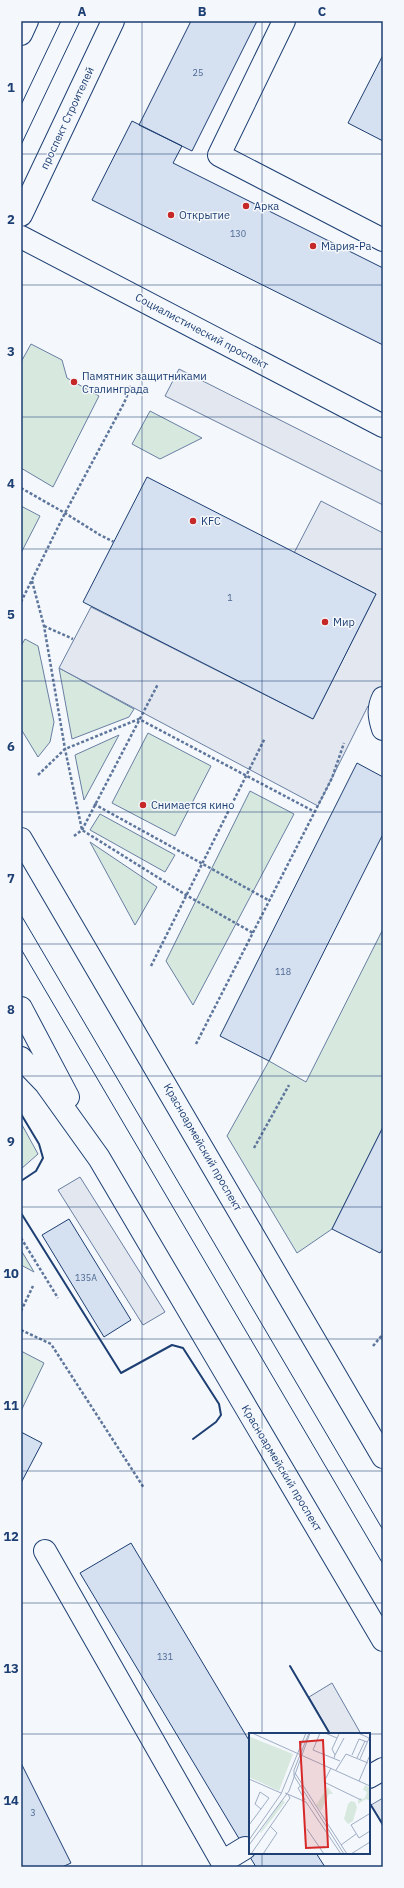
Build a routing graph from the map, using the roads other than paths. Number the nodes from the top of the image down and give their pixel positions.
1 (27, 21) edge
2 (113, 21) edge
3 (284, 21) edge
4 (21, 34) edge
5 (21, 215) edge
6 (21, 237) edge
7 (383, 240) edge
8 (383, 426) edge
9 (383, 698) edge
10 (383, 729) edge
11 (21, 839) edge
12 (21, 1008) edge
13 (21, 1058) edge
14 (99, 1158) junction
15 (383, 1457) edge
16 (45, 1551) dead end
17 (383, 1640) edge
18 (383, 1769) edge
19 (370, 1776) edge
20 (245, 1848) dead end
21 (223, 1864) edge

1 - 4 main road
2 - 5 main road, проспект Строителей
3 - 7 main road
6 - 8 main road, Социалистический проспект
9 - 10 main road
11 - 15 main road, Красноармейский проспект
12 - 14 main road
13 - 14 main road, Красноармейский проспект
14 - 17 main road, Красноармейский проспект
16 - 21 main road
18 - 19 main road
20 - 21 main road

